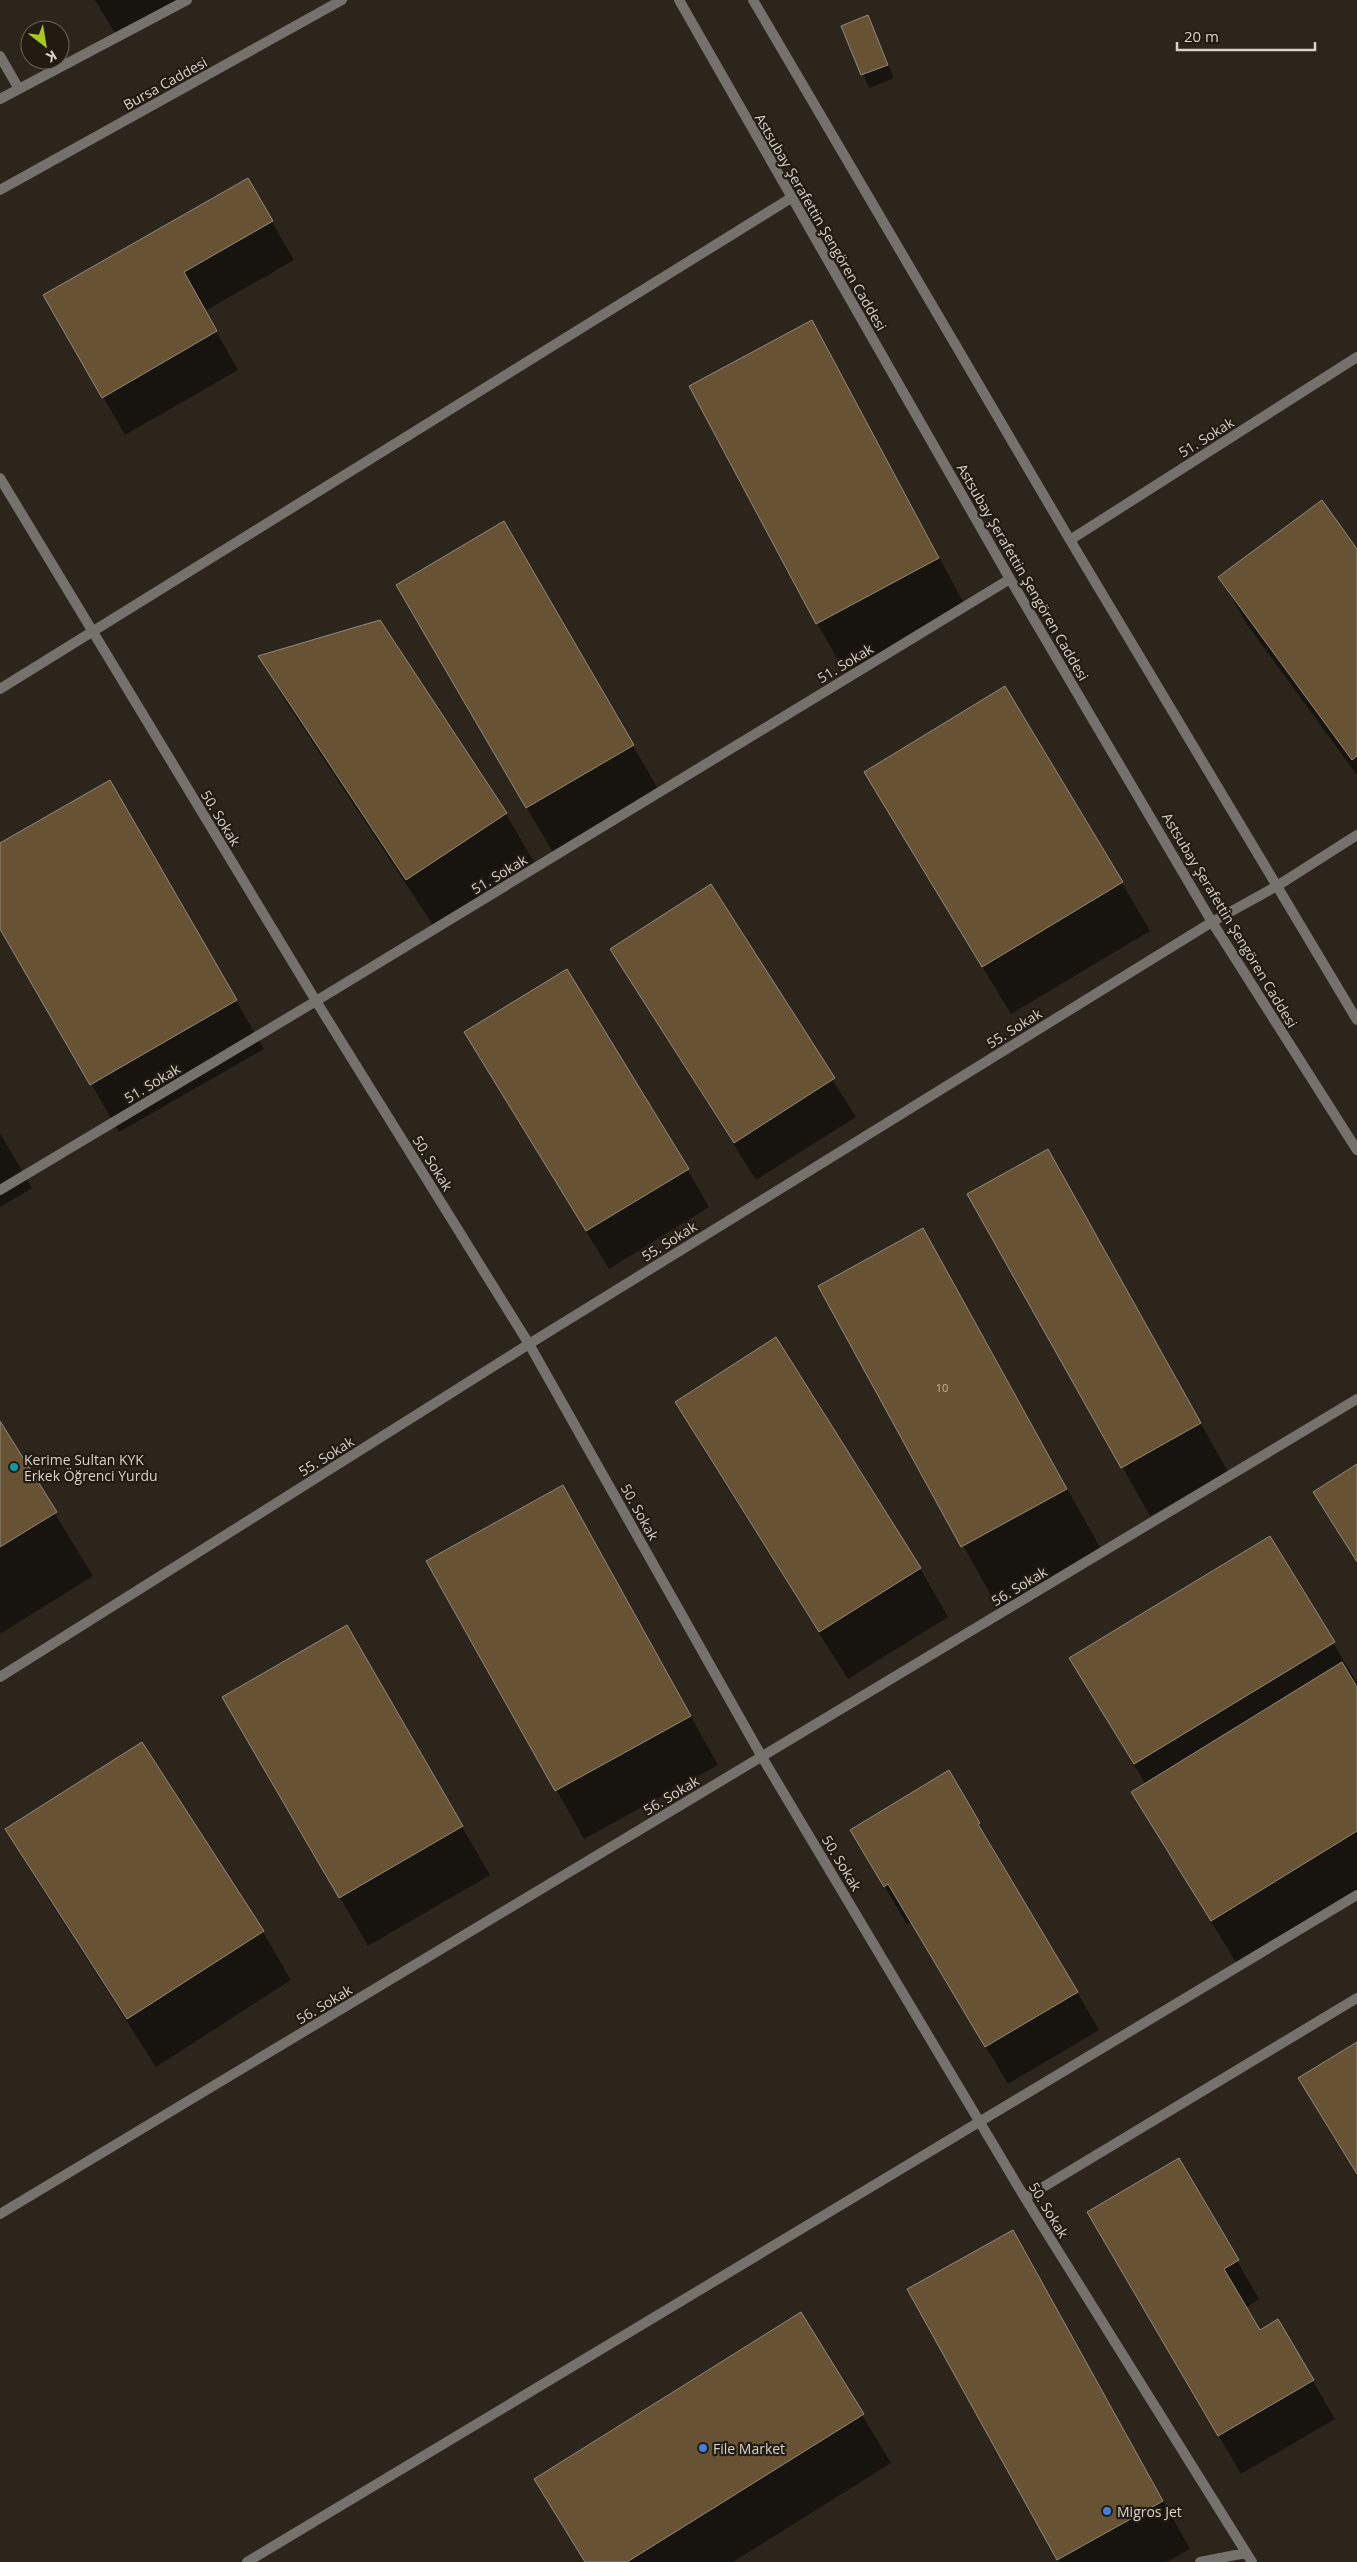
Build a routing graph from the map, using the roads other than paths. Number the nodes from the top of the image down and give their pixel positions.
1 (187, 0) edge
2 (342, 0) edge
3 (679, 0) edge
4 (753, 0) edge
5 (0, 56) edge
6 (18, 89) junction
7 (0, 99) edge
8 (0, 190) edge
9 (791, 198) junction
10 (1357, 357) edge
11 (0, 478) edge
12 (1070, 540) junction
13 (1010, 578) junction
14 (92, 632) junction
15 (0, 689) edge
16 (1357, 835) edge
17 (1277, 886) junction
18 (1212, 922) junction
19 (316, 1001) junction
20 (1357, 1020) edge
21 (1357, 1150) edge
22 (0, 1190) edge
23 (529, 1344) junction
24 (1357, 1399) edge
25 (0, 1677) edge
26 (762, 1756) junction
27 (1357, 1894) edge
28 (1357, 1998) edge
29 (981, 2121) junction
30 (1025, 2198) junction
31 (0, 2214) edge
32 (1249, 2558) edge
33 (247, 2562) edge
34 (1200, 2562) edge

1 - 6 street
2 - 8 street, Bursa Caddesi
3 - 9 street, Astsubay Şerafettin Şengören Caddesi
4 - 12 street
5 - 6 street
6 - 7 street
9 - 13 street, Astsubay Şerafettin Şengören Caddesi
9 - 14 street
10 - 12 street, 51. Sokak
11 - 14 street, 50. Sokak
12 - 17 street
13 - 18 street, Astsubay Şerafettin Şengören Caddesi
13 - 19 street, 51. Sokak
14 - 15 street
14 - 19 street, 50. Sokak
16 - 17 street, 55. Sokak
17 - 18 street, 55. Sokak
17 - 20 street
18 - 21 street, Astsubay Şerafettin Şengören Caddesi
18 - 23 street, 55. Sokak
19 - 22 street, 51. Sokak
19 - 23 street, 50. Sokak
23 - 25 street, 55. Sokak
23 - 26 street, 50. Sokak
24 - 26 street, 56. Sokak
26 - 29 street, 50. Sokak
26 - 31 street, 56. Sokak
27 - 29 street
28 - 30 street
29 - 30 street, 50. Sokak
29 - 33 street
30 - 32 street, 50. Sokak
32 - 34 street

